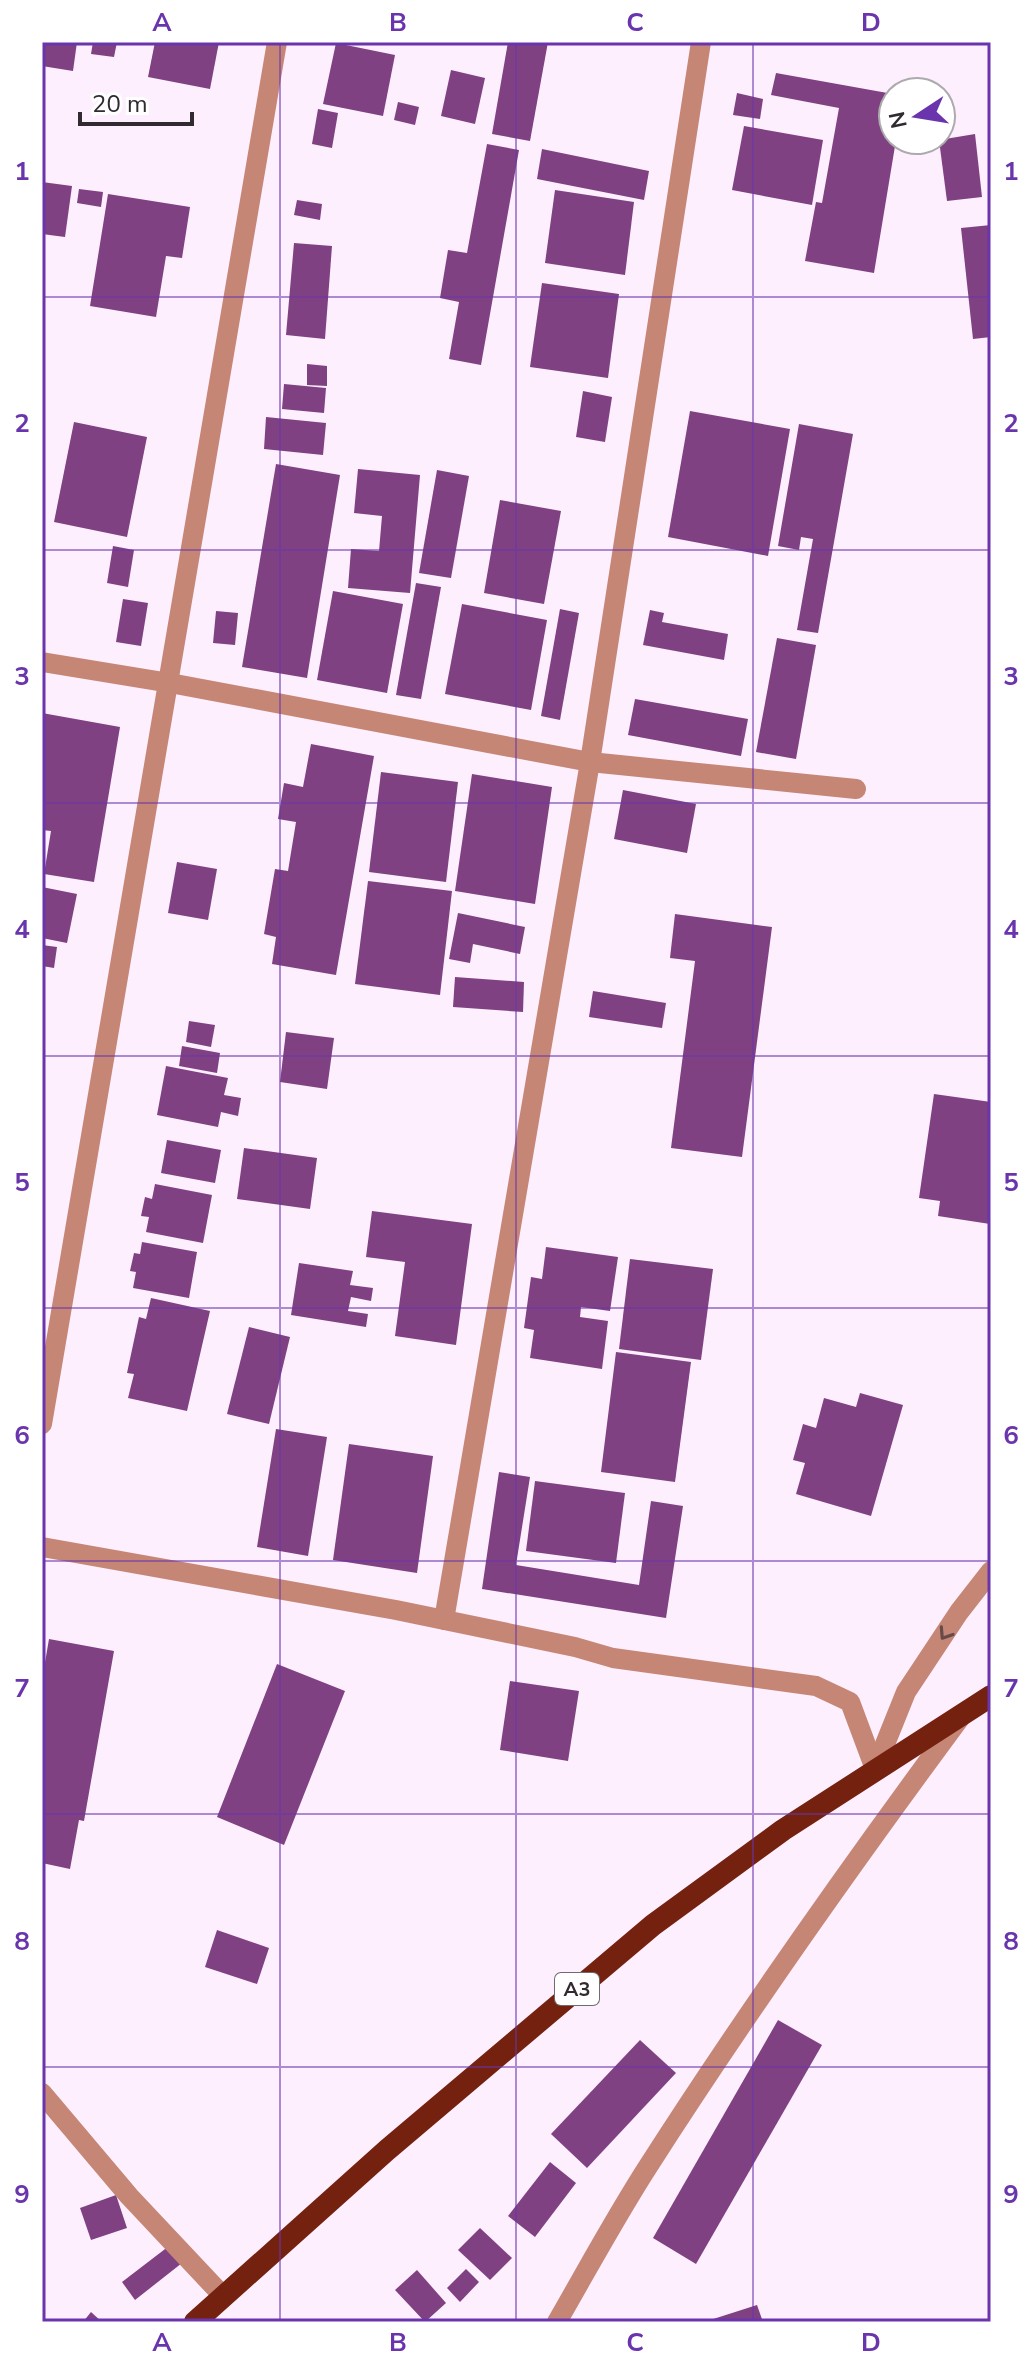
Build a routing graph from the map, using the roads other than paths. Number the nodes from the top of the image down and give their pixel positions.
1 (277, 42) edge
2 (701, 42) edge
3 (42, 662) edge
4 (170, 683) junction
5 (590, 762) junction
6 (856, 789) dead end
7 (42, 1424) edge
8 (42, 1547) edge
9 (991, 1571) edge
10 (444, 1620) junction
11 (991, 1696) edge
12 (962, 1715) junction
13 (875, 1769) junction
14 (42, 2093) edge
15 (223, 2296) junction
16 (195, 2322) edge
17 (557, 2322) edge

1 - 4 street
2 - 5 street
3 - 4 street
4 - 5 street
4 - 7 street
5 - 6 street
5 - 10 street
8 - 10 street
9 -> 13 street
10 - 13 street
11 - 12 highway, A3
12 - 13 highway, A3
12 - 17 street
13 - 15 highway, A3
14 - 15 street
15 - 16 highway, A3

